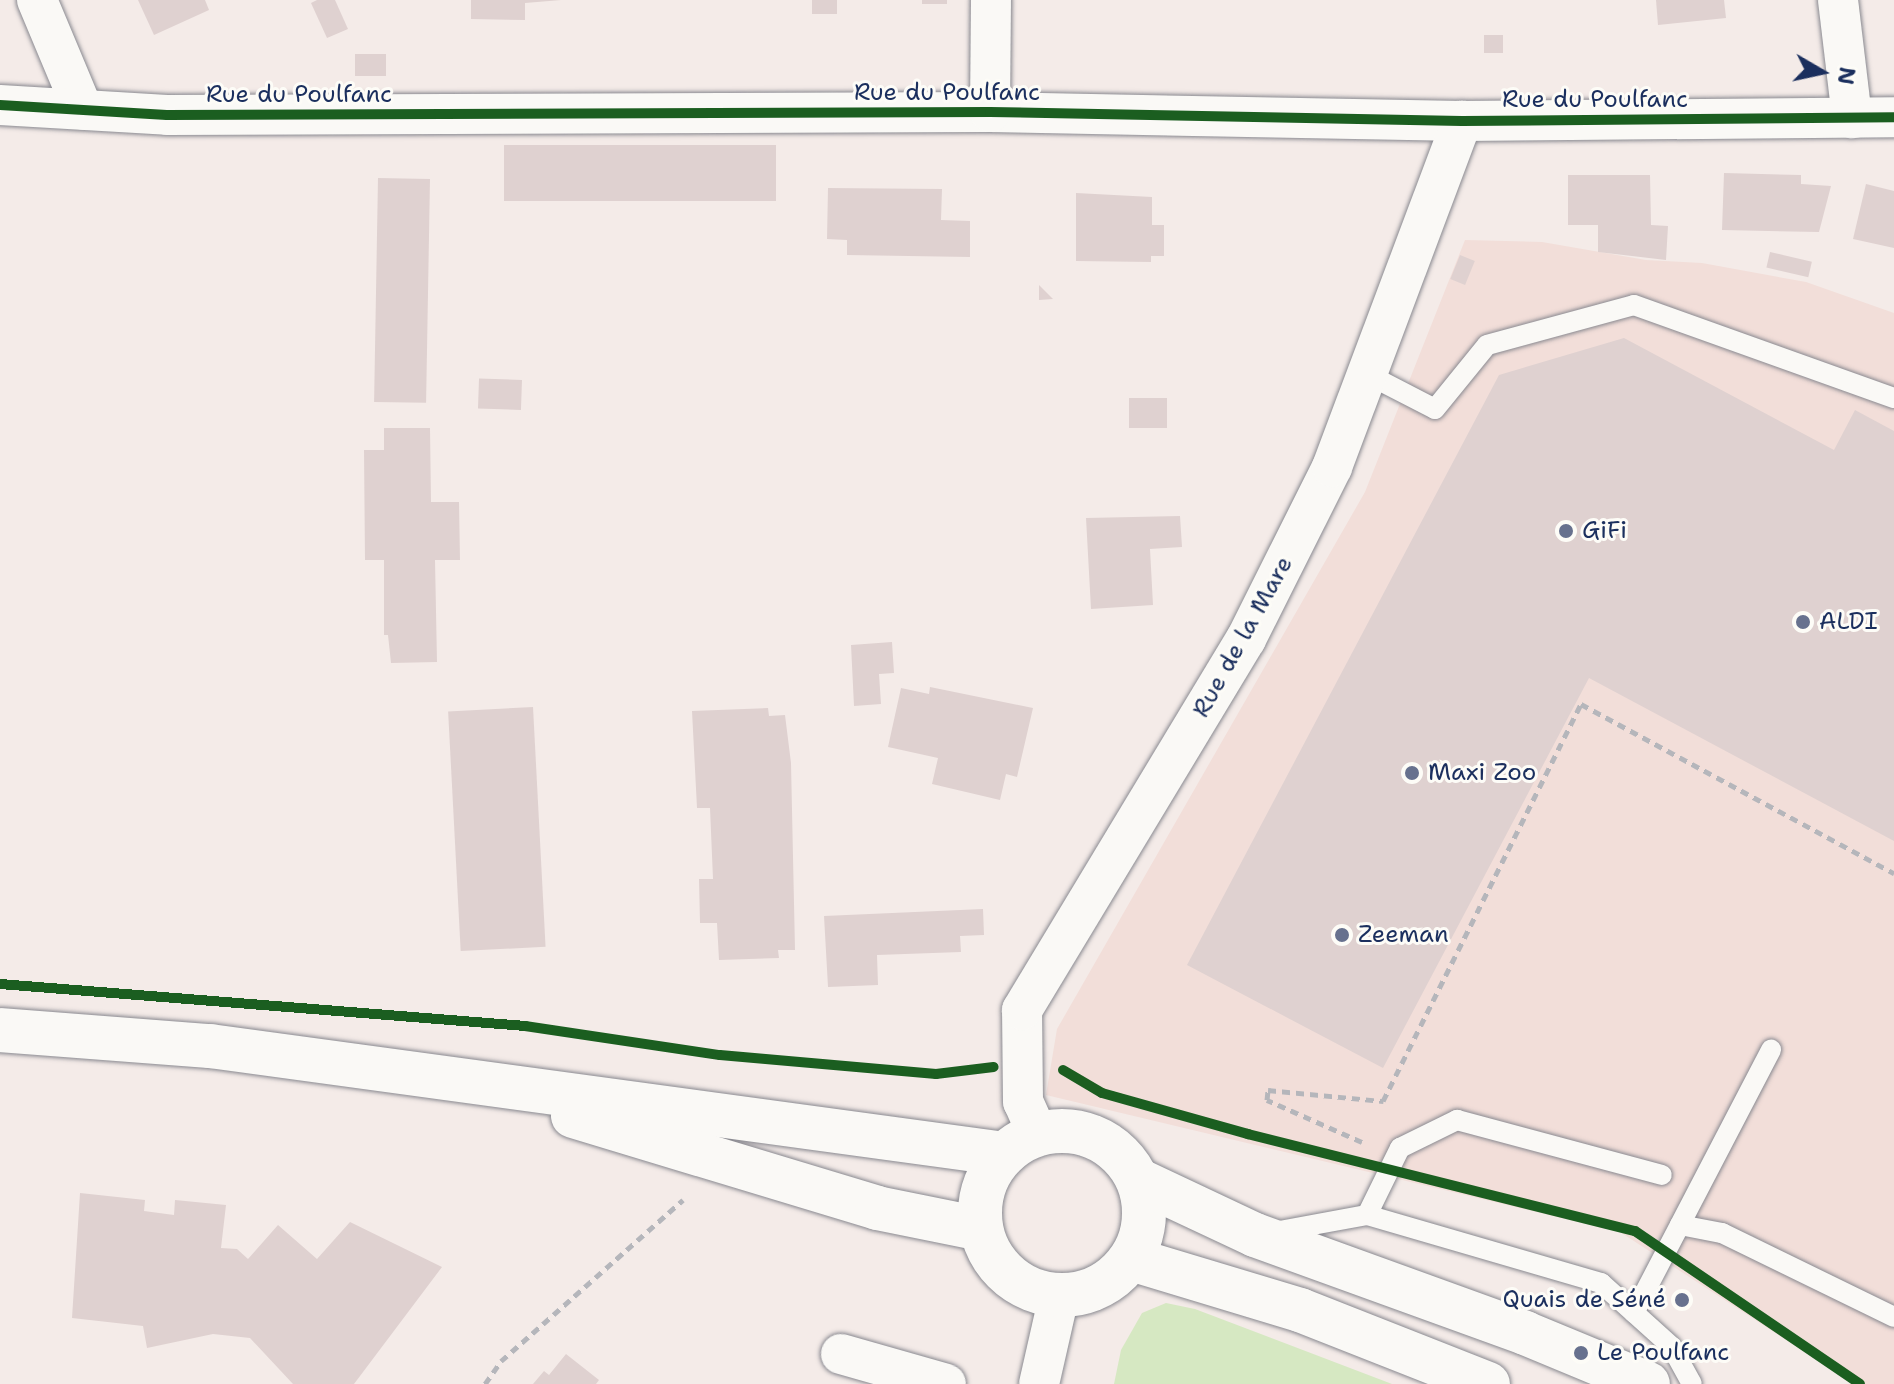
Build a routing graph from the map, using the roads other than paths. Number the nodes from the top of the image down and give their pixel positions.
1 (37, 0) edge
2 (991, 0) edge
3 (1838, 0) edge
4 (0, 105) edge
5 (83, 110) junction
6 (990, 112) junction
7 (1894, 117) edge
8 (1852, 118) junction
9 (1462, 121) junction
10 (1369, 375) junction
11 (1894, 398) edge
12 (0, 1030) edge
13 (1771, 1050) dead end
14 (433, 1074) junction
15 (1021, 1145) junction
16 (1662, 1175) dead end
17 (1138, 1180) junction
18 (1367, 1215) junction
19 (1680, 1225) junction
20 (981, 1229) junction
21 (1255, 1235) junction
22 (1131, 1259) junction
23 (1059, 1296) junction
24 (1634, 1313) junction
25 (1894, 1317) edge
26 (841, 1354) dead end
27 (946, 1384) edge
28 (1039, 1384) edge
29 (1488, 1384) edge
30 (1648, 1384) edge
31 (1692, 1384) edge

1 - 5 street
2 - 6 street
3 - 8 street
4 - 5 street, Rue du Poulfanc
5 - 6 street, Rue du Poulfanc
6 - 9 street, Rue du Poulfanc
7 - 8 street, Rue du Poulfanc
8 - 9 street, Rue du Poulfanc
9 - 10 street, Rue de la Mare
10 - 11 lane
10 - 15 street, Rue de la Mare
12 - 14 main road
13 - 19 lane
14 - 15 main road
14 - 20 main road
15 - 17 main road
15 - 20 main road
16 - 18 lane
17 - 21 main road
17 - 22 main road
18 - 21 lane
18 - 24 lane
19 - 24 lane
19 - 25 lane
20 - 23 main road
21 - 30 main road
22 - 23 main road
22 - 29 main road
23 - 28 street
24 - 31 lane
26 - 27 street

